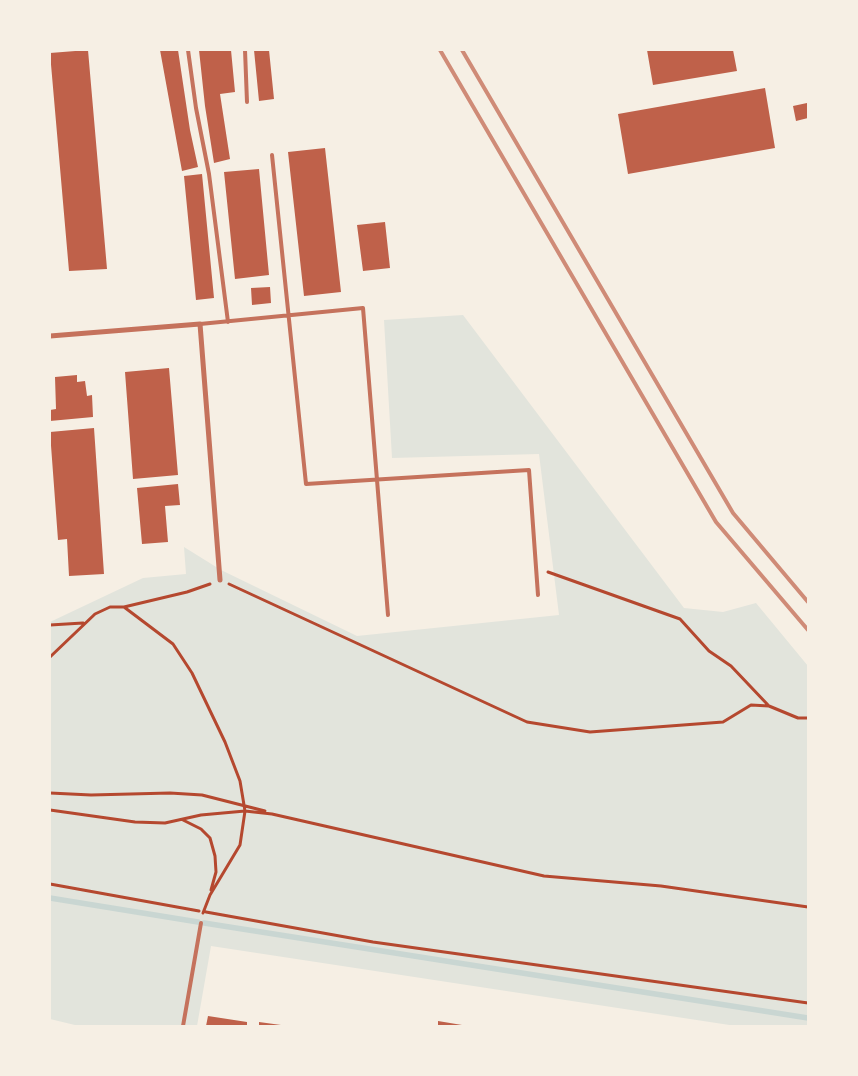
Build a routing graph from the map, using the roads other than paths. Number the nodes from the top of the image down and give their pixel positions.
1 (188, 50) edge
2 (245, 50) edge
3 (247, 102) dead end
4 (272, 155) dead end
5 (290, 315) junction
6 (228, 322) junction
7 (200, 324) junction
8 (50, 336) edge
9 (376, 478) junction
10 (220, 580) road end
11 (538, 596) dead end
12 (388, 615) dead end
13 (201, 923) road end
14 (183, 1026) edge

1 - 6 lane
2 - 3 lane
4 - 5 lane
5 - 6 lane
5 - 9 lane
5 - 9 lane
6 - 7 lane
7 - 8 street
7 - 10 street
9 - 11 lane
9 - 12 lane
13 - 14 lane

